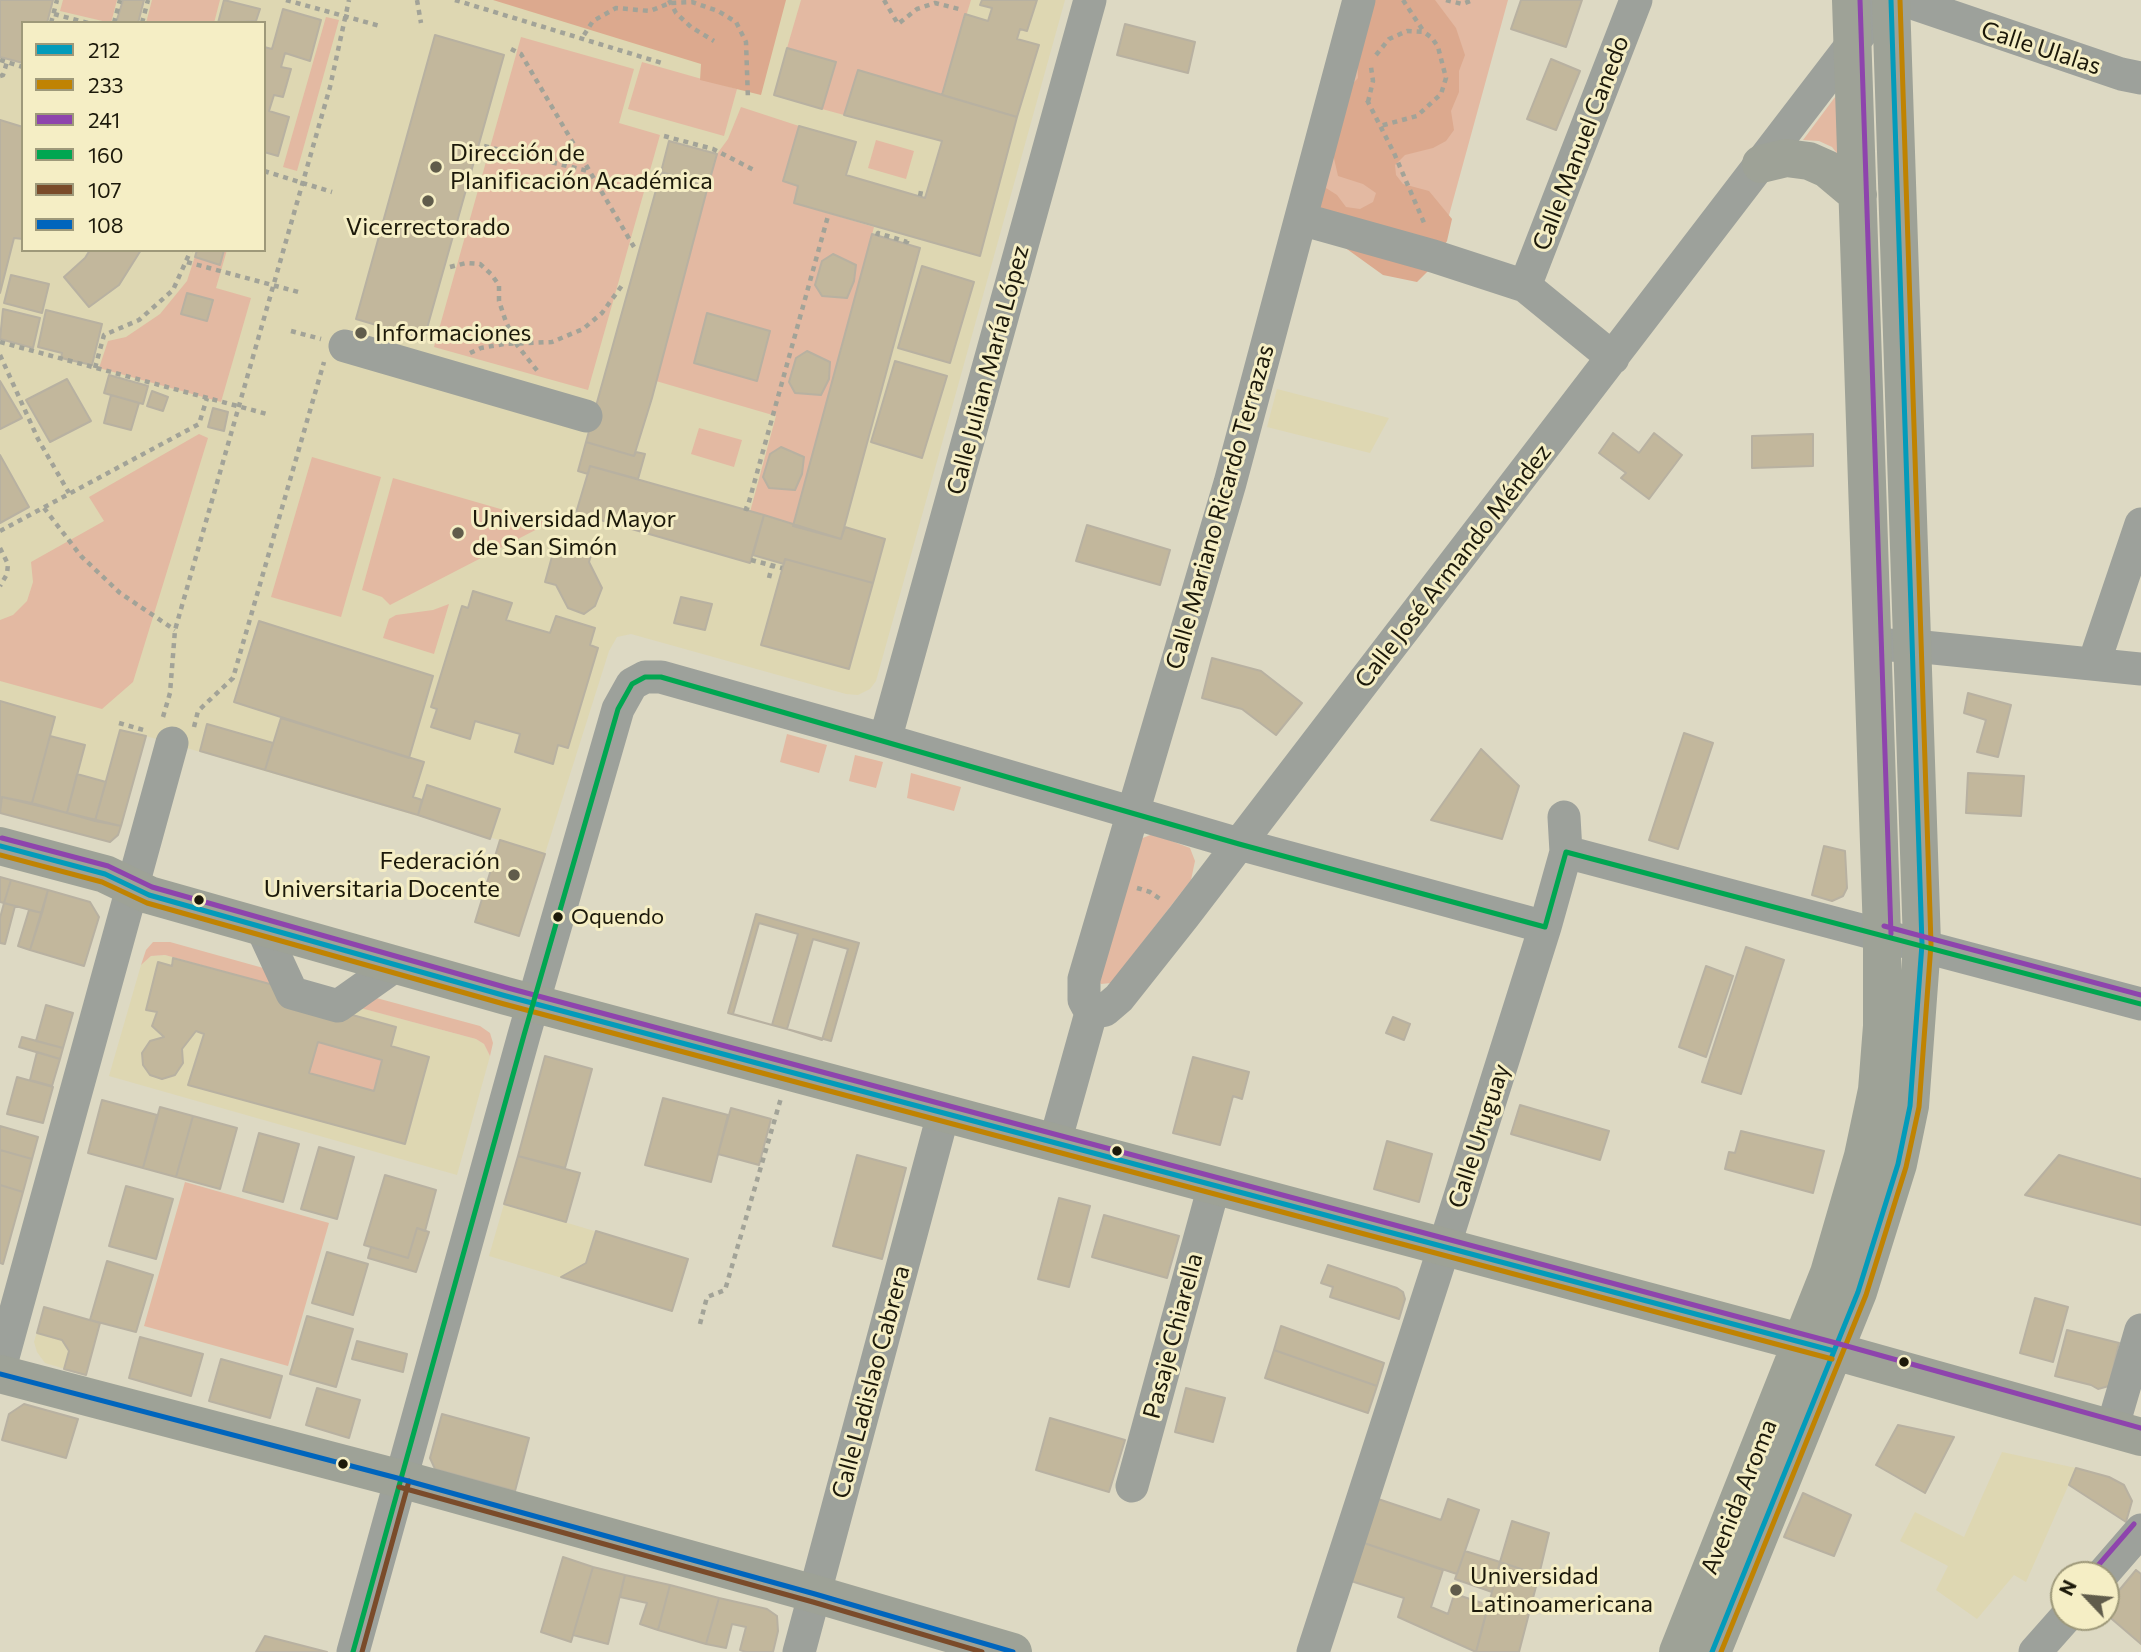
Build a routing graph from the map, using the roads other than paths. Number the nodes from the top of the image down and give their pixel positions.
1 (1090, 0) edge
2 (1359, 0) edge
3 (1636, 0) edge
4 (1852, 0) edge
5 (1888, 0) edge
6 (1903, 0) edge
7 (1853, 45) junction
8 (2141, 78) edge
9 (1761, 164) junction
10 (1858, 195) junction
11 (1301, 219) junction
12 (1525, 286) junction
13 (336, 350) road end
14 (1613, 358) junction
15 (586, 416) dead end
16 (2141, 524) edge
17 (1872, 645) junction
18 (1914, 646) junction
19 (2094, 663) junction
20 (2141, 669) edge
21 (165, 739) road end
22 (885, 740) junction
23 (1132, 811) junction
24 (1564, 817) dead end
25 (1239, 844) junction
26 (0, 846) edge
27 (1566, 852) junction
28 (132, 886) junction
29 (261, 928) junction
30 (1545, 928) junction
31 (1882, 934) junction
32 (1922, 944) junction
33 (396, 965) junction
34 (533, 1003) junction
35 (2141, 1004) edge
36 (1091, 1013) junction
37 (944, 1111) junction
38 (1055, 1142) junction
39 (1214, 1186) junction
40 (1444, 1248) junction
41 (2141, 1330) edge
42 (1817, 1346) junction
43 (0, 1368) edge
44 (0, 1374) edge
45 (2127, 1433) edge
46 (401, 1479) junction
47 (1132, 1486) dead end
48 (2141, 1530) edge
49 (2114, 1561) edge
50 (815, 1594) junction
51 (2054, 1631) edge
52 (353, 1652) edge
53 (799, 1652) edge
54 (1013, 1652) edge
55 (1313, 1652) edge
56 (1678, 1652) edge
57 (1712, 1652) edge
58 (2035, 1652) edge

1 - 22 street, Calle Julian María López
2 - 11 street, Calle Mariano Ricardo Terrazas
3 - 12 street, Calle Manuel Canedo
4 - 7 main road
5 - 7 street, Calle José Armando Méndez
5 - 18 main road
6 - 8 street, Calle Ulalas
7 - 9 street, Calle José Armando Méndez
7 - 10 main road
9 - 10 main road
9 - 14 street, Calle José Armando Méndez
10 - 17 main road
11 - 12 street
11 - 23 street, Calle Mariano Ricardo Terrazas
12 - 14 street
13 - 15 street
14 - 25 street, Calle José Armando Méndez
16 - 19 street
17 - 18 street
17 - 31 main road
18 - 19 street
18 - 32 main road
19 - 20 street
21 - 28 street
22 - 23 street
22 - 34 street
23 - 25 street
23 - 36 street, Calle Mariano Ricardo Terrazas
24 - 27 street, Calle Uruguay
25 - 30 street
25 - 36 street, Calle José Armando Méndez
26 - 28 main road
27 - 30 street, Calle Uruguay
27 - 31 street
28 - 29 main road
28 - 43 street
29 - 33 main road
29 - 33 street
30 - 40 street, Calle Uruguay
31 - 32 street
31 - 42 main road
32 - 35 street
32 - 42 main road
33 - 34 main road
34 - 37 main road
34 - 46 street
36 - 38 street
37 - 38 main road
37 - 50 street, Calle Ladislao Cabrera
38 - 39 main road
39 - 40 main road
39 - 47 street, Pasaje Chiarella
40 - 42 main road
40 - 55 street, Calle Uruguay
41 - 45 street
42 - 45 main road
42 - 56 main road, Avenida Aroma
42 - 57 main road, Avenida Aroma
44 - 46 main road
46 - 50 main road
46 - 52 street
48 - 49 street
50 - 53 street, Calle Ladislao Cabrera
50 - 54 main road
51 - 58 street

